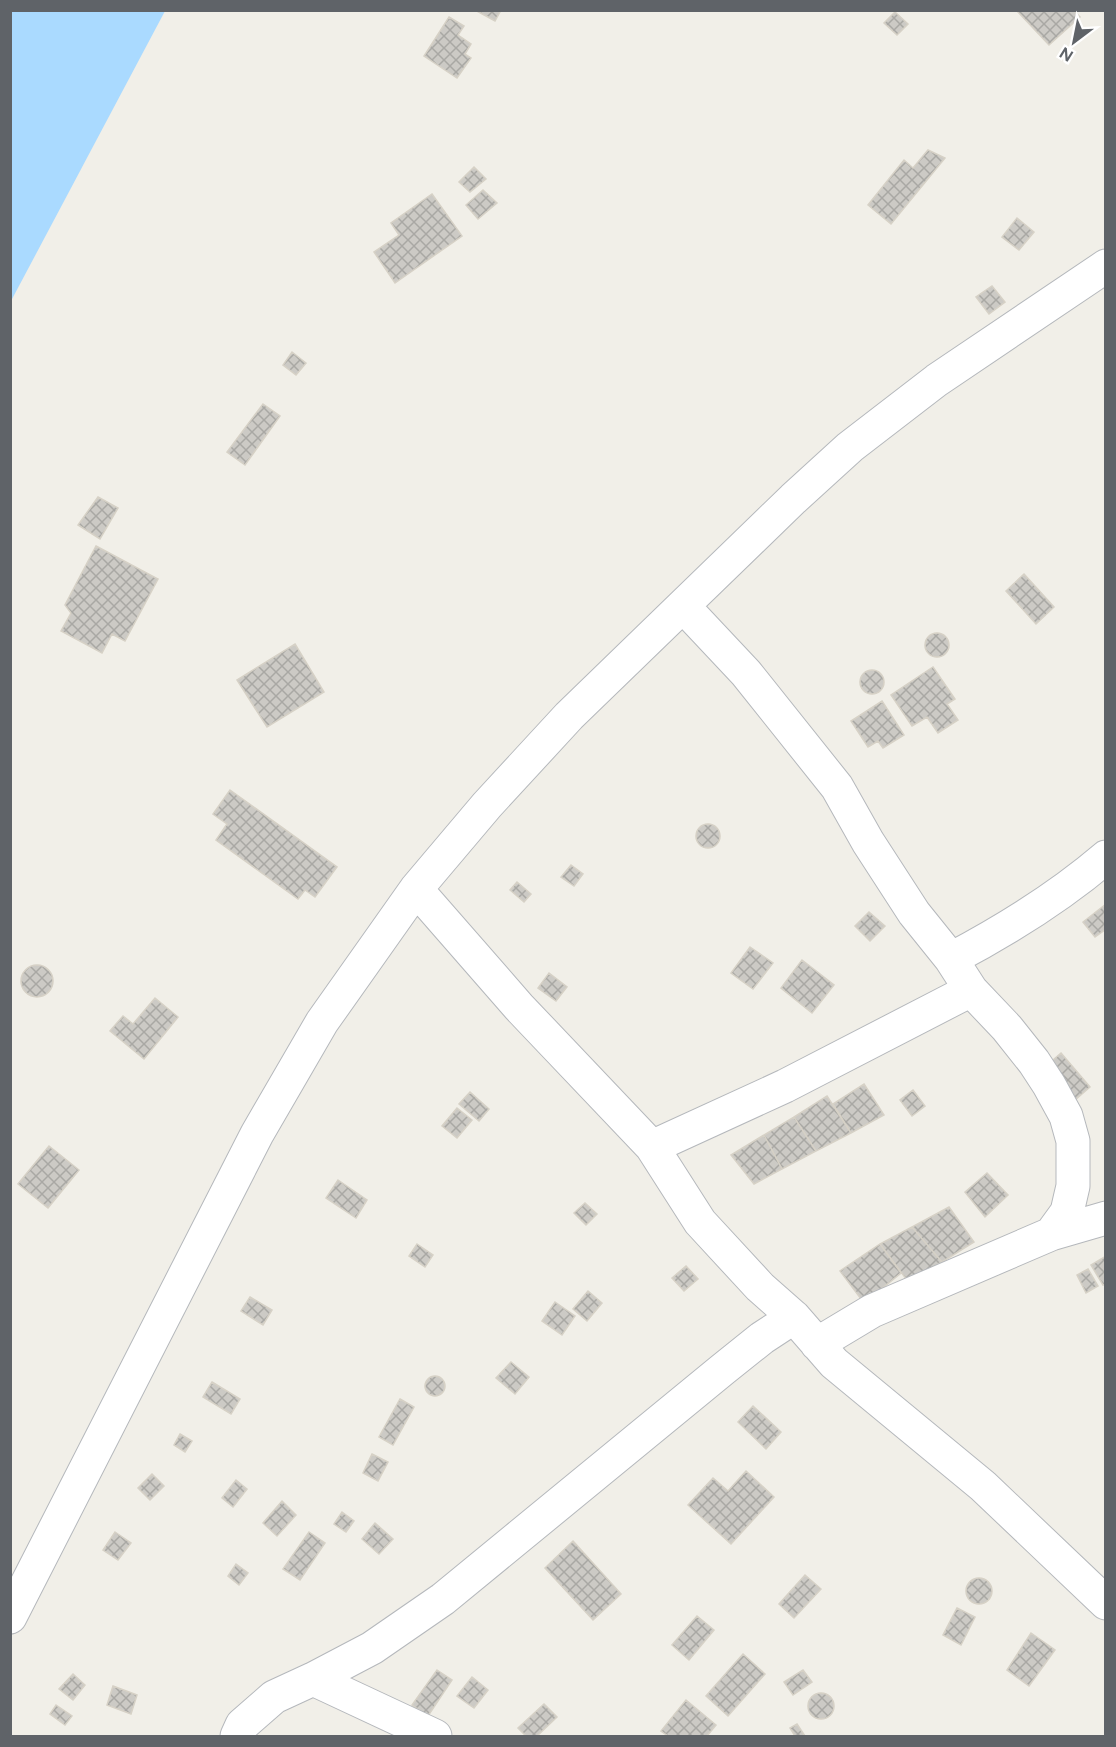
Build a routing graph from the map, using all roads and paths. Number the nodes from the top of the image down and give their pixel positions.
1 (1106, 266) edge
2 (684, 607) junction
3 (1106, 857) edge
4 (416, 889) junction
5 (951, 959) junction
6 (972, 990) junction
7 (652, 1147) junction
8 (1106, 1218) edge
9 (1051, 1234) junction
10 (794, 1317) junction
11 (817, 1344) junction
12 (1106, 1603) edge
13 (10, 1617) edge
14 (313, 1679) junction
15 (237, 1737) edge
16 (435, 1737) edge

1 - 2 street
2 - 4 street
2 - 5 street
3 - 5 street
4 - 7 street
4 - 13 street
5 - 6 street
6 - 7 street
6 - 9 street
7 - 10 street
8 - 9 street
9 - 11 street
10 - 11 street
10 - 14 street
11 - 12 street
14 - 15 street
14 - 16 street

